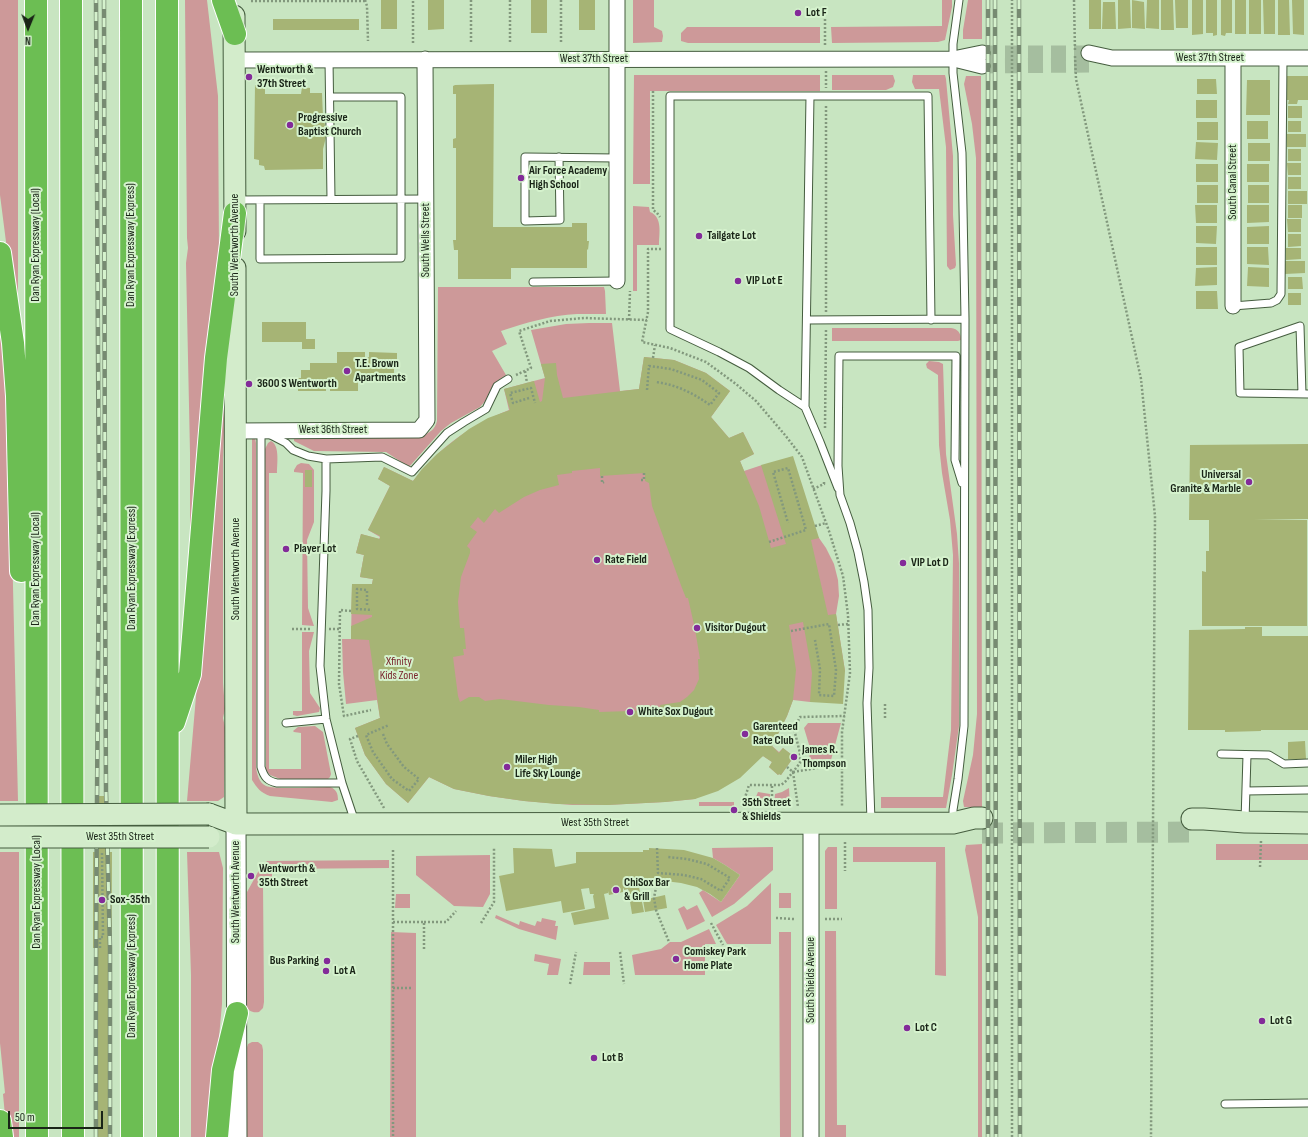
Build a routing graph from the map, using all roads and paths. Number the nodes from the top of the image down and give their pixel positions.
1 (36, 0) edge
2 (71, 0) edge
3 (131, 0) edge
4 (167, 0) edge
5 (223, 0) edge
6 (243, 0) edge
7 (365, 0) edge
8 (413, 0) edge
9 (471, 0) edge
10 (510, 0) edge
11 (561, 0) edge
12 (617, 0) edge
13 (959, 0) edge
14 (1012, 0) edge
15 (1074, 0) edge
16 (825, 20) dead end
17 (234, 34) junction
18 (368, 41) dead end
19 (471, 42) dead end
20 (510, 42) dead end
21 (561, 42) dead end
22 (413, 43) dead end
23 (825, 48) dead end
24 (953, 58) junction
25 (1233, 58) junction
26 (1283, 58) junction
27 (1308, 58) edge
28 (425, 59) junction
29 (616, 59) junction
30 (982, 59) tunnel mouth
31 (1090, 59) tunnel mouth
32 (234, 60) junction
33 (329, 60) junction
34 (826, 68) dead end
35 (653, 91) dead end
36 (810, 96) junction
37 (826, 96) junction
38 (330, 97) junction
39 (560, 157) junction
40 (617, 158) junction
41 (331, 199) junction
42 (401, 199) junction
43 (426, 199) junction
44 (260, 200) junction
45 (235, 206) junction
46 (662, 221) dead end
47 (662, 242) dead end
48 (0, 253) edge
49 (617, 281) joint
50 (533, 282) dead end
51 (630, 291) dead end
52 (1233, 306) joint
53 (826, 314) dead end
54 (964, 319) junction
55 (629, 320) junction
56 (647, 320) junction
57 (807, 320) junction
58 (931, 320) junction
59 (826, 328) dead end
60 (655, 345) junction
61 (653, 358) dead end
62 (525, 371) junction
63 (508, 379) joint
64 (656, 382) dead end
65 (527, 383) dead end
66 (647, 390) dead end
67 (1305, 394) edge
68 (529, 398) dead end
69 (535, 403) dead end
70 (805, 407) junction
71 (427, 420) joint
72 (261, 430) junction
73 (236, 431) junction
74 (825, 455) junction
75 (326, 459) junction
76 (644, 473) dead end
77 (602, 476) dead end
78 (641, 480) dead end
79 (604, 482) dead end
80 (813, 490) junction
81 (964, 491) junction
82 (840, 495) junction
83 (788, 523) dead end
84 (826, 523) junction
85 (815, 526) dead end
86 (769, 542) dead end
87 (367, 605) dead end
88 (372, 610) dead end
89 (351, 611) dead end
90 (848, 624) junction
91 (838, 625) dead end
92 (790, 631) dead end
93 (815, 640) dead end
94 (885, 702) dead end
95 (371, 710) dead end
96 (845, 716) junction
97 (885, 718) dead end
98 (326, 719) junction
99 (286, 723) dead end
100 (389, 726) dead end
101 (36, 733) junction
102 (383, 734) dead end
103 (358, 736) dead end
104 (168, 741) junction
105 (1221, 754) dead end
106 (1247, 755) junction
107 (1308, 763) edge
108 (842, 764) junction
109 (787, 766) dead end
110 (793, 772) junction
111 (342, 783) junction
112 (772, 785) junction
113 (1246, 790) junction
114 (1308, 790) edge
115 (742, 804) dead end
116 (385, 810) dead end
117 (772, 810) dead end
118 (842, 810) dead end
119 (0, 815) edge
120 (805, 816) junction
121 (1245, 822) junction
122 (871, 823) junction
123 (953, 823) junction
124 (1308, 823) edge
125 (236, 824) junction
126 (355, 824) junction
127 (982, 825) tunnel mouth
128 (1195, 826) tunnel mouth
129 (0, 837) edge
130 (845, 842) dead end
131 (1261, 842) dead end
132 (494, 847) dead end
133 (657, 848) dead end
134 (393, 850) dead end
135 (102, 852) dead end
136 (668, 857) dead end
137 (1260, 866) dead end
138 (845, 871) dead end
139 (657, 882) dead end
140 (456, 911) dead end
141 (776, 918) dead end
142 (794, 919) dead end
143 (825, 919) dead end
144 (842, 919) dead end
145 (393, 922) junction
146 (424, 922) junction
147 (482, 923) dead end
148 (711, 923) dead end
149 (670, 942) dead end
150 (723, 945) dead end
151 (100, 948) dead end
152 (424, 950) dead end
153 (576, 952) dead end
154 (620, 952) dead end
155 (570, 984) dead end
156 (624, 984) dead end
157 (393, 988) junction
158 (412, 988) dead end
159 (237, 1012) junction
160 (1308, 1103) edge
161 (1225, 1104) dead end
162 (0, 1121) edge
163 (2, 1137) edge
164 (37, 1137) edge
165 (73, 1137) edge
166 (132, 1137) edge
167 (168, 1137) edge
168 (217, 1137) edge
169 (237, 1137) edge
170 (393, 1137) edge
171 (811, 1137) edge
172 (1012, 1137) edge
173 (1151, 1137) edge

1 - 101 highway, Dan Ryan Expressway (Local)
2 - 165 highway
3 - 166 highway, Dan Ryan Expressway (Express)
4 - 104 highway
5 - 17 highway
6 - 7 path
6 - 17 main road, South Wentworth Avenue
7 - 18 path
8 - 22 path
9 - 19 path
10 - 20 path
11 - 21 path
12 - 29 street
13 - 24 lane
14 - 172 path
15 - 173 path
16 - 23 path
17 - 32 main road, South Wentworth Avenue
24 - 29 street, West 37th Street
24 - 30 street, West 37th Street
24 - 54 lane
25 - 26 street, West 37th Street
25 - 31 street, West 37th Street
25 - 52 street, South Canal Street
26 - 27 street, West 37th Street
26 - 52 lane
28 - 29 street, West 37th Street
28 - 33 street, West 37th Street
28 - 43 street, South Wells Street
29 - 40 street
32 - 33 street, West 37th Street
32 - 45 main road, South Wentworth Avenue
33 - 38 lane
34 - 37 path
35 - 46 path
36 - 37 lane
36 - 57 lane
36 - 70 lane
37 - 53 path
37 - 58 lane
38 - 41 lane
38 - 42 lane
39 - 39 lane
39 - 40 lane
40 - 49 street
41 - 42 lane
41 - 44 lane
42 - 43 lane
42 - 44 lane
43 - 71 street, South Wells Street
44 - 45 lane
45 - 73 main road, South Wentworth Avenue
45 - 104 highway
47 - 56 path
48 - 101 highway
49 - 50 lane
51 - 55 path
54 - 58 lane
54 - 81 lane
55 - 56 path
55 - 62 path
56 - 60 path
57 - 58 lane
57 - 70 lane
59 - 74 path
60 - 61 path
60 - 80 path
62 - 63 path
62 - 65 path
63 - 75 lane
64 - 66 path
67 - 67 lane
68 - 69 path
70 - 74 lane
71 - 72 street, West 36th Street
72 - 73 street, West 36th Street
72 - 75 lane
72 - 111 lane
73 - 125 main road, South Wentworth Avenue
74 - 80 path
74 - 82 lane
75 - 98 lane
76 - 78 path
77 - 79 path
80 - 84 path
81 - 82 lane
81 - 123 lane
82 - 122 lane
83 - 86 path
84 - 85 path
84 - 90 path
87 - 88 path
89 - 95 path
90 - 91 path
90 - 96 path
92 - 93 path
94 - 97 path
96 - 108 path
96 - 110 path
98 - 99 lane
98 - 111 lane
100 - 102 path
101 - 164 highway, Dan Ryan Expressway (Local)
103 - 116 path
104 - 167 highway
105 - 106 lane
106 - 107 lane
106 - 113 lane
108 - 110 path
108 - 118 path
109 - 110 path
110 - 112 path
110 - 120 path
111 - 126 lane
112 - 115 path
112 - 117 path
113 - 114 lane
113 - 121 lane
119 - 125 main road, West 35th Street, bridge
120 - 122 main road, West 35th Street
120 - 126 main road, West 35th Street
120 - 171 street, South Shields Avenue
121 - 124 main road
121 - 128 main road
122 - 123 main road, West 35th Street
123 - 127 main road, West 35th Street
125 - 126 main road, West 35th Street
125 - 129 main road, West 35th Street, bridge
125 - 159 street, South Wentworth Avenue
130 - 138 path
131 - 137 path
132 - 147 path
133 - 136 path
134 - 145 path
135 - 151 path
139 - 149 path
140 - 146 path
141 - 142 path
143 - 144 path
145 - 146 path
145 - 157 path
146 - 152 path
148 - 150 path
153 - 155 path
154 - 156 path
157 - 158 path
157 - 170 path
159 - 168 highway
159 - 169 street, South Wentworth Avenue
160 - 161 lane
162 - 163 highway

